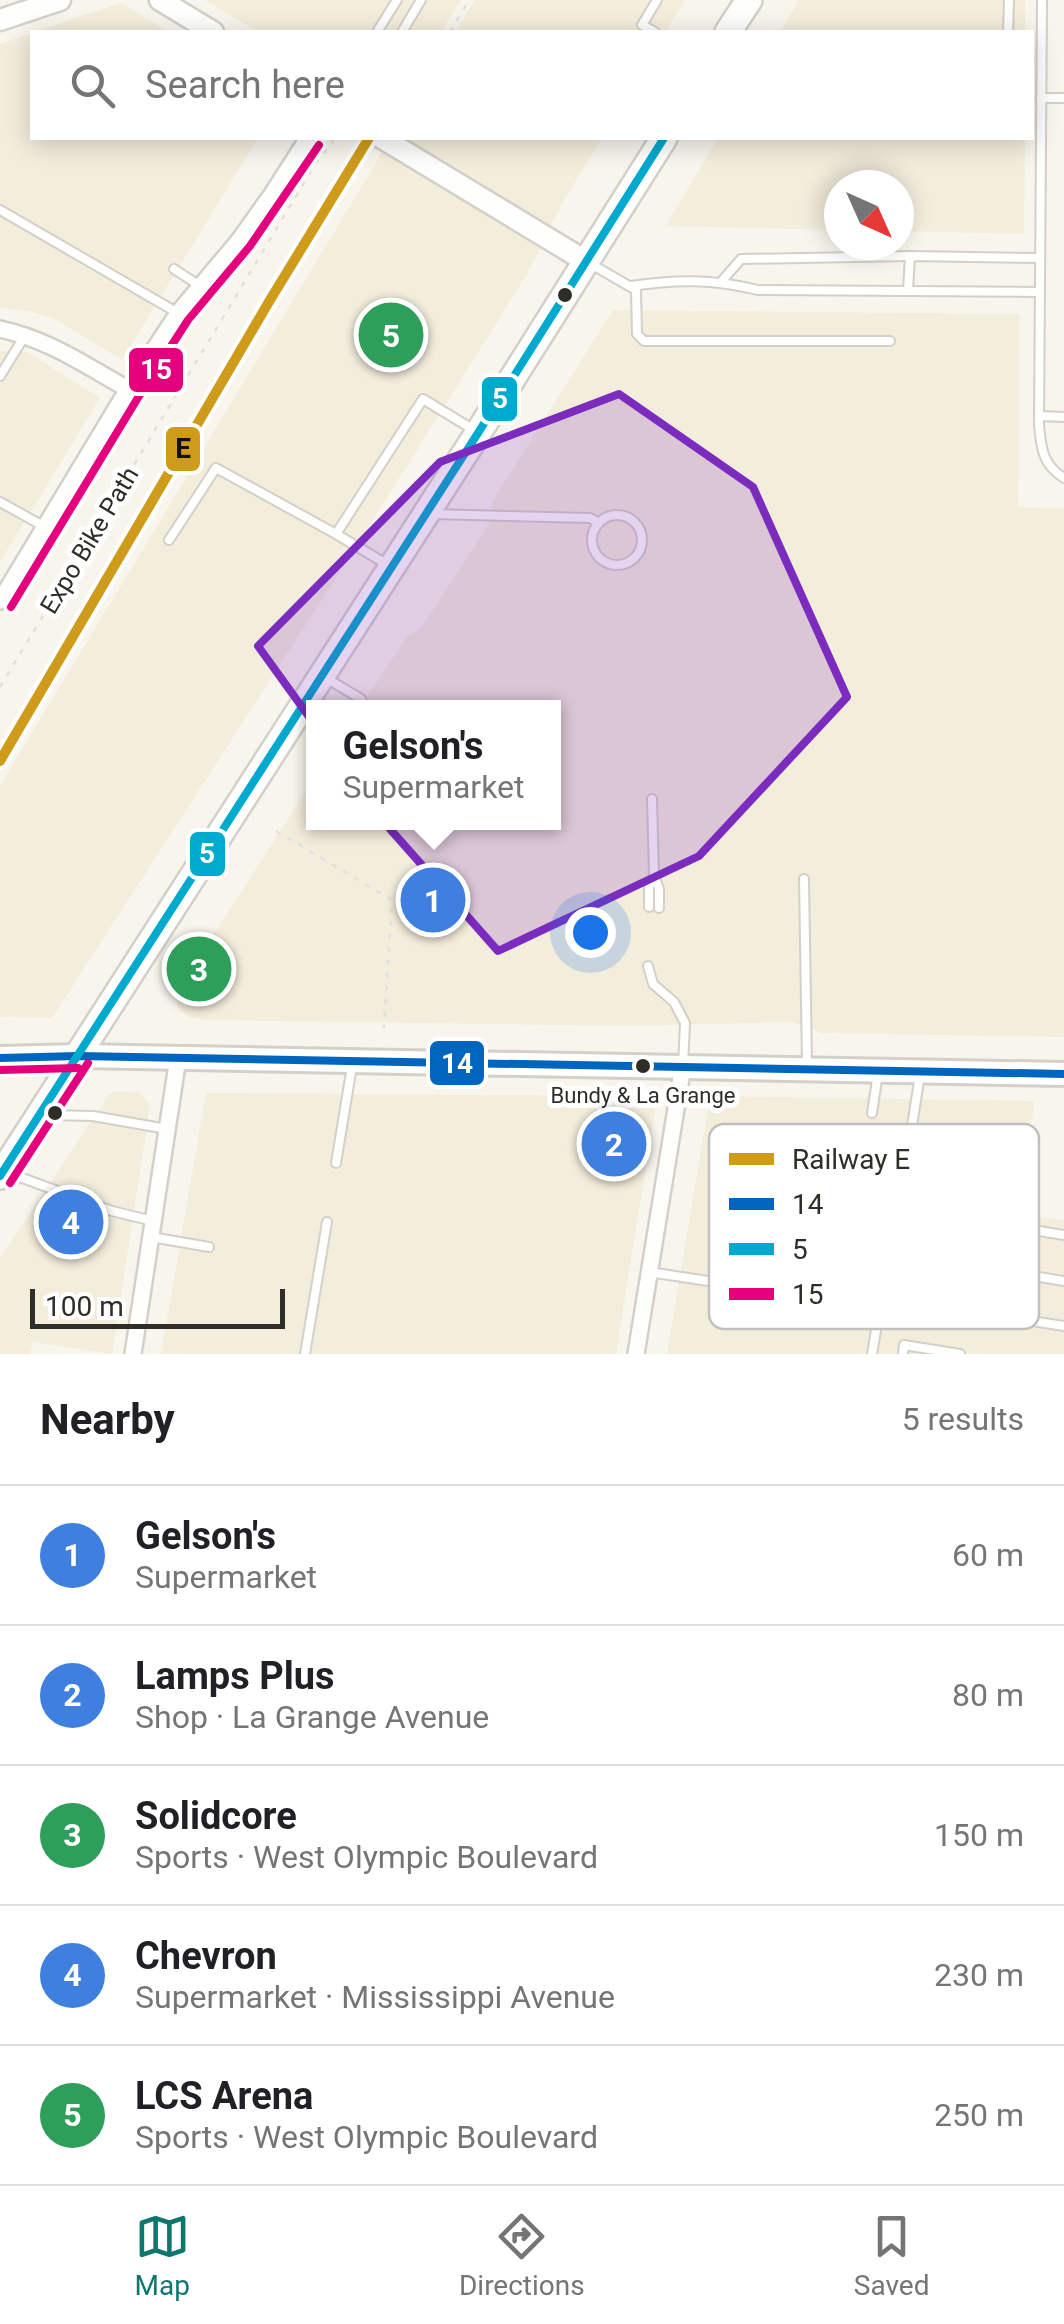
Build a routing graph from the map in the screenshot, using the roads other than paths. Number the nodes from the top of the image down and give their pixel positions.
1 (60, 0) edge
2 (160, 0) edge
3 (397, 0) edge
4 (422, 0) edge
5 (657, 0) edge
6 (748, 0) edge
7 (1009, 0) edge
8 (1042, 0) edge
9 (0, 20) edge
10 (209, 30) edge
11 (379, 30) edge
12 (403, 30) edge
13 (651, 30) edge
14 (729, 30) edge
15 (1008, 30) edge
16 (1041, 98) junction
17 (1064, 98) edge
18 (307, 140) edge
19 (385, 140) edge
20 (663, 140) edge
21 (0, 210) edge
22 (914, 256) edge
23 (824, 258) edge
24 (1040, 258) junction
25 (910, 260) edge
26 (587, 262) junction
27 (174, 268) dead end
28 (721, 282) junction
29 (200, 286) junction
30 (630, 286) junction
31 (908, 290) junction
32 (1040, 292) junction
33 (178, 313) junction
34 (0, 329) edge
35 (25, 335) junction
36 (890, 341) dead end
37 (0, 376) edge
38 (128, 388) junction
39 (1039, 416) junction
40 (1064, 417) edge
41 (478, 432) junction
42 (1064, 478) edge
43 (0, 502) edge
44 (426, 514) junction
45 (599, 523) junction
46 (45, 526) junction
47 (336, 534) junction
48 (170, 540) dead end
49 (392, 567) junction
50 (0, 601) edge
51 (322, 676) junction
52 (307, 700) edge
53 (361, 700) edge
54 (306, 701) edge
55 (652, 799) dead end
56 (804, 880) dead end
57 (654, 908) dead end
58 (652, 966) dead end
59 (78, 1056) junction
60 (0, 1058) edge
61 (178, 1058) junction
62 (352, 1062) junction
63 (683, 1066) junction
64 (808, 1068) junction
65 (879, 1070) junction
66 (920, 1071) junction
67 (1064, 1074) edge
68 (872, 1112) dead end
69 (40, 1114) junction
70 (912, 1124) edge
71 (167, 1129) junction
72 (5, 1160) edge
73 (336, 1163) dead end
74 (327, 1222) dead end
75 (152, 1229) junction
76 (1039, 1231) edge
77 (1064, 1234) edge
78 (209, 1247) dead end
79 (650, 1272) junction
80 (1039, 1276) edge
81 (709, 1281) edge
82 (1064, 1281) edge
83 (1039, 1322) edge
84 (1064, 1326) edge
85 (876, 1329) edge
86 (133, 1354) edge
87 (305, 1354) edge
88 (636, 1354) edge
89 (872, 1354) edge
90 (903, 1354) edge
91 (960, 1354) edge

1 - 9 street
2 - 10 street
3 - 11 lane
4 - 12 lane
5 - 13 lane
6 - 14 main road
7 - 15 lane
8 - 16 lane
16 - 17 lane
16 - 24 lane
18 - 29 street
19 - 26 street
20 - 26 main road
21 - 33 lane
22 - 24 lane
23 - 28 lane
24 - 32 lane
25 - 31 lane
26 - 30 lane
26 - 41 main road
27 - 29 lane
28 - 30 lane
28 - 31 lane
29 - 33 street
30 - 36 lane
31 - 32 lane
32 - 39 lane
33 - 38 street
34 - 35 street
35 - 37 lane
35 - 38 street
38 - 46 street
39 - 40 lane
39 - 42 lane
41 - 44 main road
41 - 47 lane
43 - 46 lane
44 - 45 lane
44 - 49 main road
45 - 45 lane
46 - 50 street
47 - 48 lane
47 - 49 lane
49 - 51 main road
51 - 52 main road
51 - 53 lane
54 - 59 main road
55 - 57 lane
56 - 64 lane
58 - 63 lane
59 - 60 main road
59 - 61 main road
59 - 69 main road
61 - 62 main road
61 - 71 street
62 - 63 main road
62 - 73 lane
63 - 64 main road
63 - 79 street
64 - 65 main road
65 - 66 main road
65 - 68 lane
66 - 67 main road
66 - 70 lane
69 - 71 lane
69 - 72 main road
71 - 75 street
72 - 75 lane
74 - 87 lane
75 - 78 lane
75 - 86 street
76 - 77 lane
79 - 81 lane
79 - 88 street
80 - 82 lane
83 - 84 lane
85 - 89 lane
90 - 91 lane

